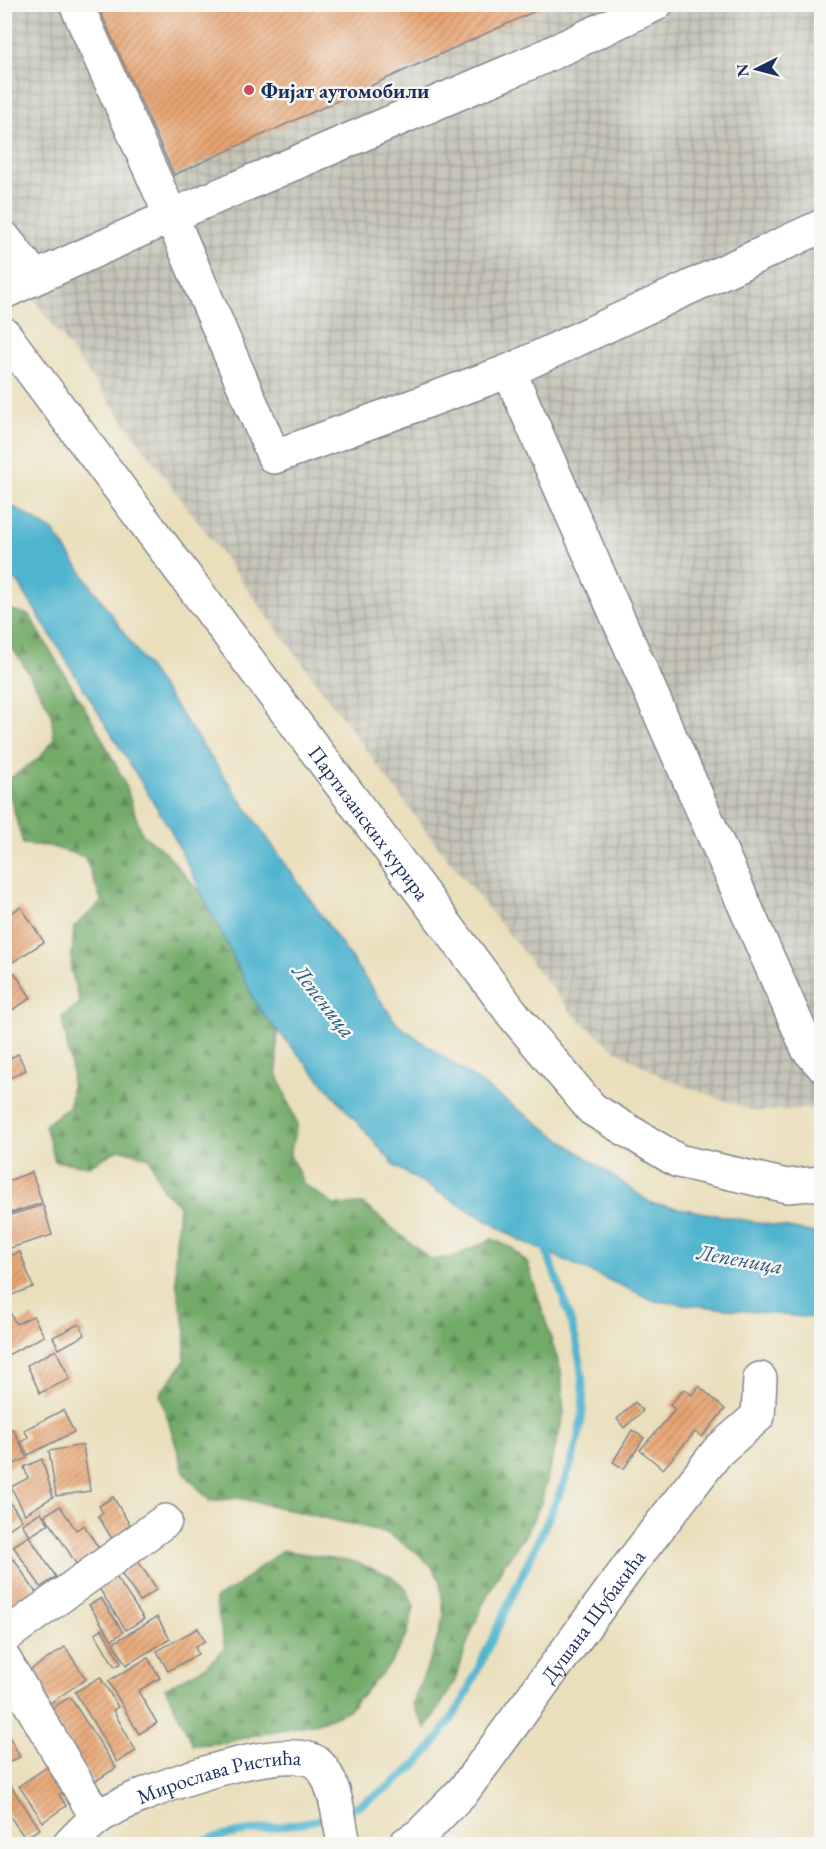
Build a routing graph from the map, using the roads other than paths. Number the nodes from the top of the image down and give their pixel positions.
1 (76, 4) edge
2 (656, 4) edge
3 (171, 216) junction
4 (822, 226) edge
5 (4, 238) edge
6 (35, 277) junction
7 (4, 292) edge
8 (4, 334) edge
9 (509, 371) junction
10 (822, 1065) edge
11 (822, 1184) edge
12 (760, 1379) dead end
13 (165, 1521) dead end
14 (4, 1637) edge
15 (4, 1659) edge
16 (97, 1818) junction
17 (343, 1839) edge
18 (70, 1845) edge
19 (406, 1845) edge

1 - 3 street
2 - 3 street
3 - 6 street
3 - 9 street
4 - 9 street
5 - 6 street
6 - 7 street
8 - 11 street, Партизанских курира
9 - 10 street
12 - 19 street, Душана Шубакића
13 - 14 street
15 - 16 street
16 - 17 street, Мирослава Ристића
16 - 18 street, Мирослава Ристића

